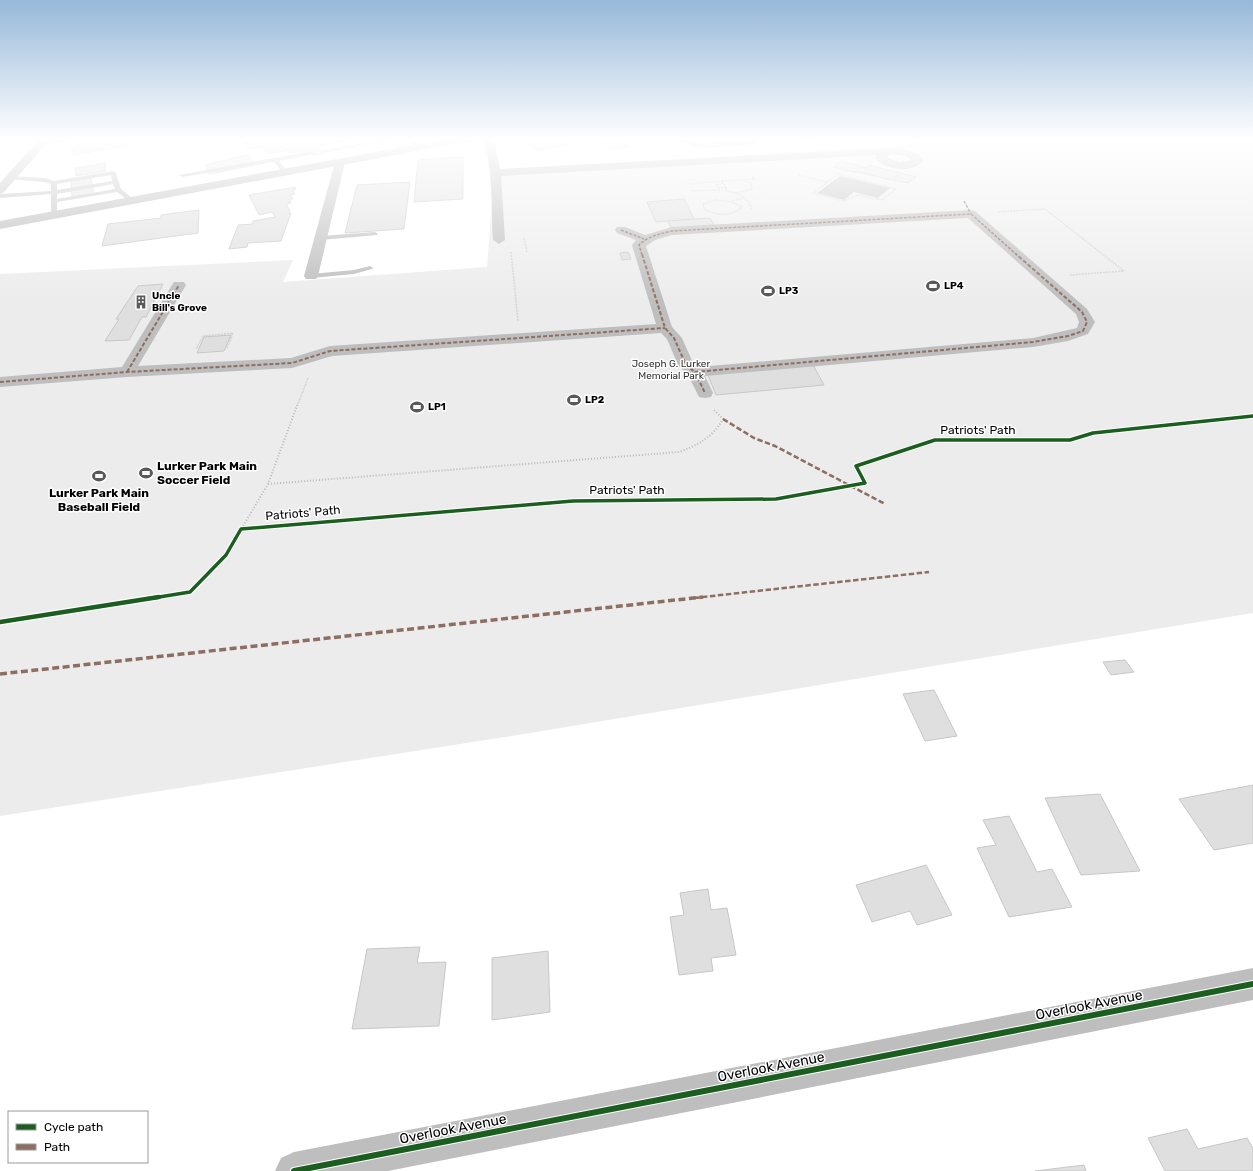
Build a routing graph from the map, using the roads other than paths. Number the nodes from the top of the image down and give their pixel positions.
1 (54, 192) edge
2 (48, 193) edge
3 (108, 193) edge
4 (121, 193) edge
5 (171, 193) edge
6 (332, 193) edge
7 (495, 193) edge
8 (0, 196) edge
9 (131, 200) junction
10 (54, 207) junction
11 (6, 212) dead end
12 (0, 225) edge
13 (621, 230) dead end
14 (375, 234) dead end
15 (321, 238) junction
16 (644, 239) junction
17 (499, 240) road end
18 (370, 268) dead end
19 (311, 276) joint
20 (179, 285) dead end
21 (665, 328) junction
22 (127, 372) junction
23 (695, 372) junction
24 (0, 382) edge
25 (705, 393) road end
26 (1253, 984) edge
27 (294, 1171) edge

1 - 10 lane
2 - 8 lane
3 - 10 lane
4 - 9 lane
5 - 9 main road
6 - 15 street
7 - 17 street
9 - 10 main road
10 - 11 main road
10 - 12 main road
13 - 16 street
14 - 15 lane
15 - 19 street
16 - 21 street
16 - 23 street
18 - 19 lane
20 - 22 street
21 - 22 street
21 - 23 street
22 - 24 street
23 - 25 street
26 - 27 street, Overlook Avenue

